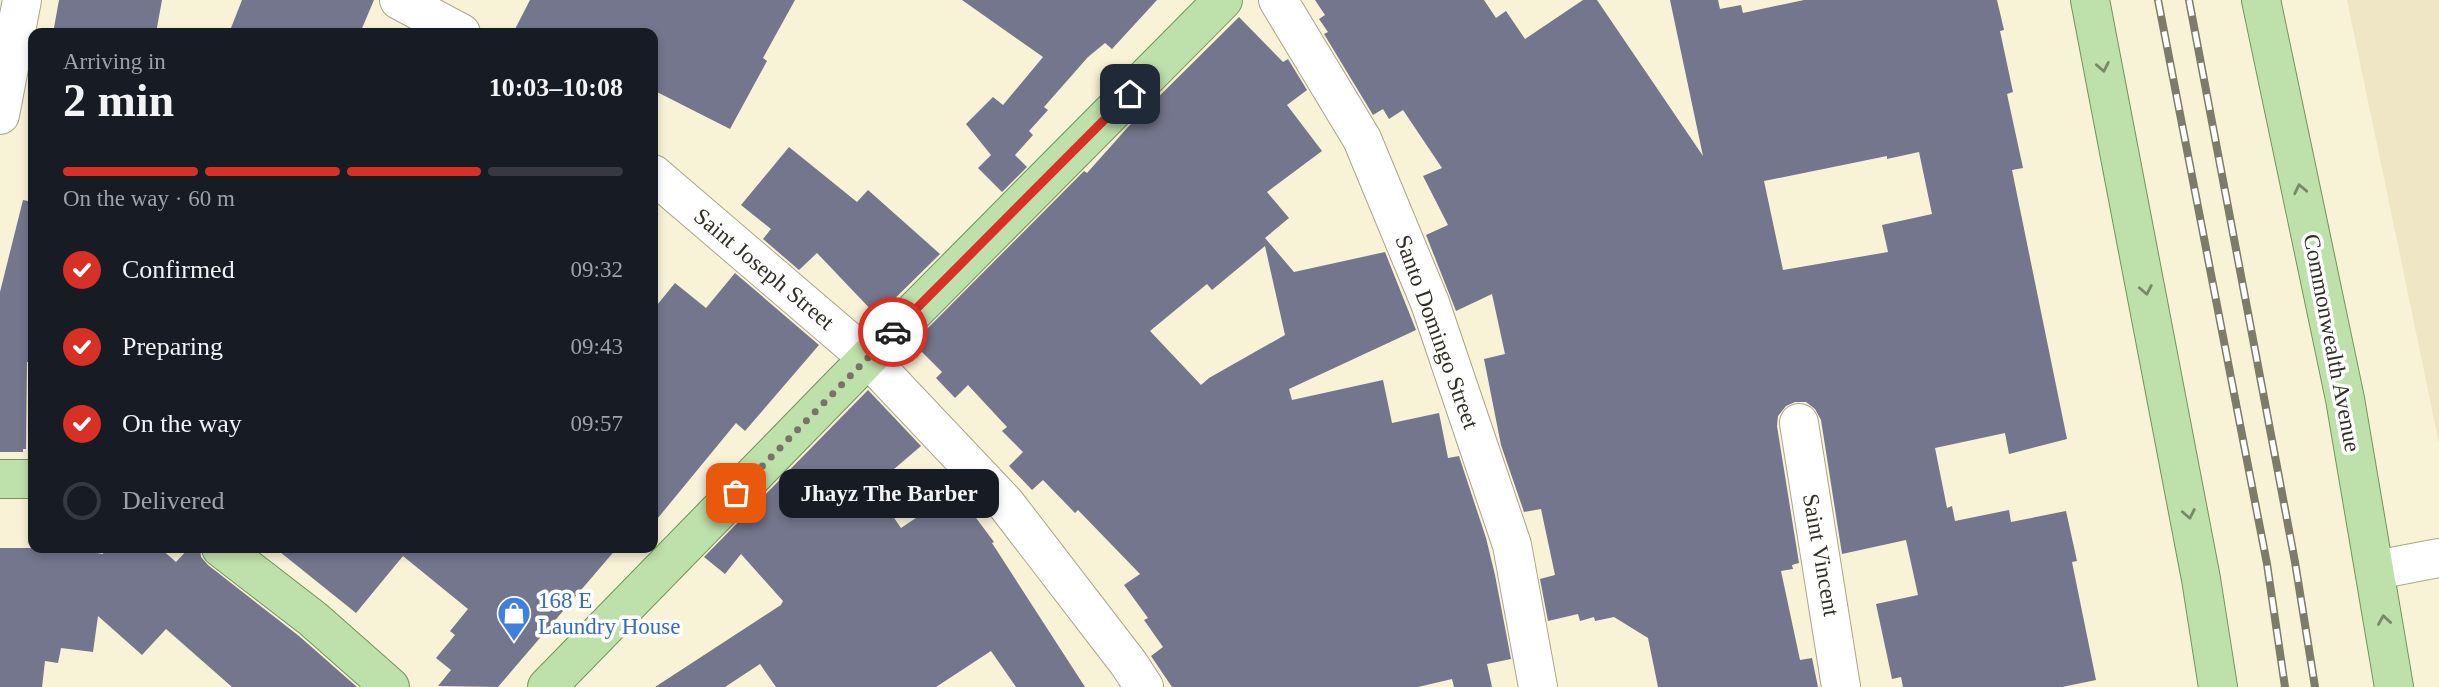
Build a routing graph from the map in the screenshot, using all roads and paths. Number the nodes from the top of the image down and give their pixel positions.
1 (22, 0) edge
2 (399, 0) edge
3 (1223, 0) edge
4 (1278, 0) edge
5 (2090, 0) edge
6 (2261, 0) edge
7 (452, 28) edge
8 (0, 115) edge
9 (658, 178) edge
10 (868, 358) junction
11 (1799, 423) dead end
12 (0, 479) edge
13 (28, 479) edge
14 (227, 553) edge
15 (2439, 558) edge
16 (2376, 570) junction
17 (390, 687) edge
18 (547, 687) edge
19 (1144, 687) edge
20 (1538, 687) edge
21 (1841, 687) edge
22 (2218, 687) edge
23 (2395, 687) edge

1 - 8 street
2 - 7 street
3 - 10 main road
4 - 20 street, Santo Domingo Street
5 -> 22 main road
16 -> 6 main road, Commonwealth Avenue
9 - 10 street, Saint Joseph Street
10 - 18 main road
10 - 19 street, Saint Joseph Street
11 - 21 street, Saint Vincent
12 - 13 main road
14 - 17 main road
15 - 16 street
23 -> 16 main road, Commonwealth Avenue

